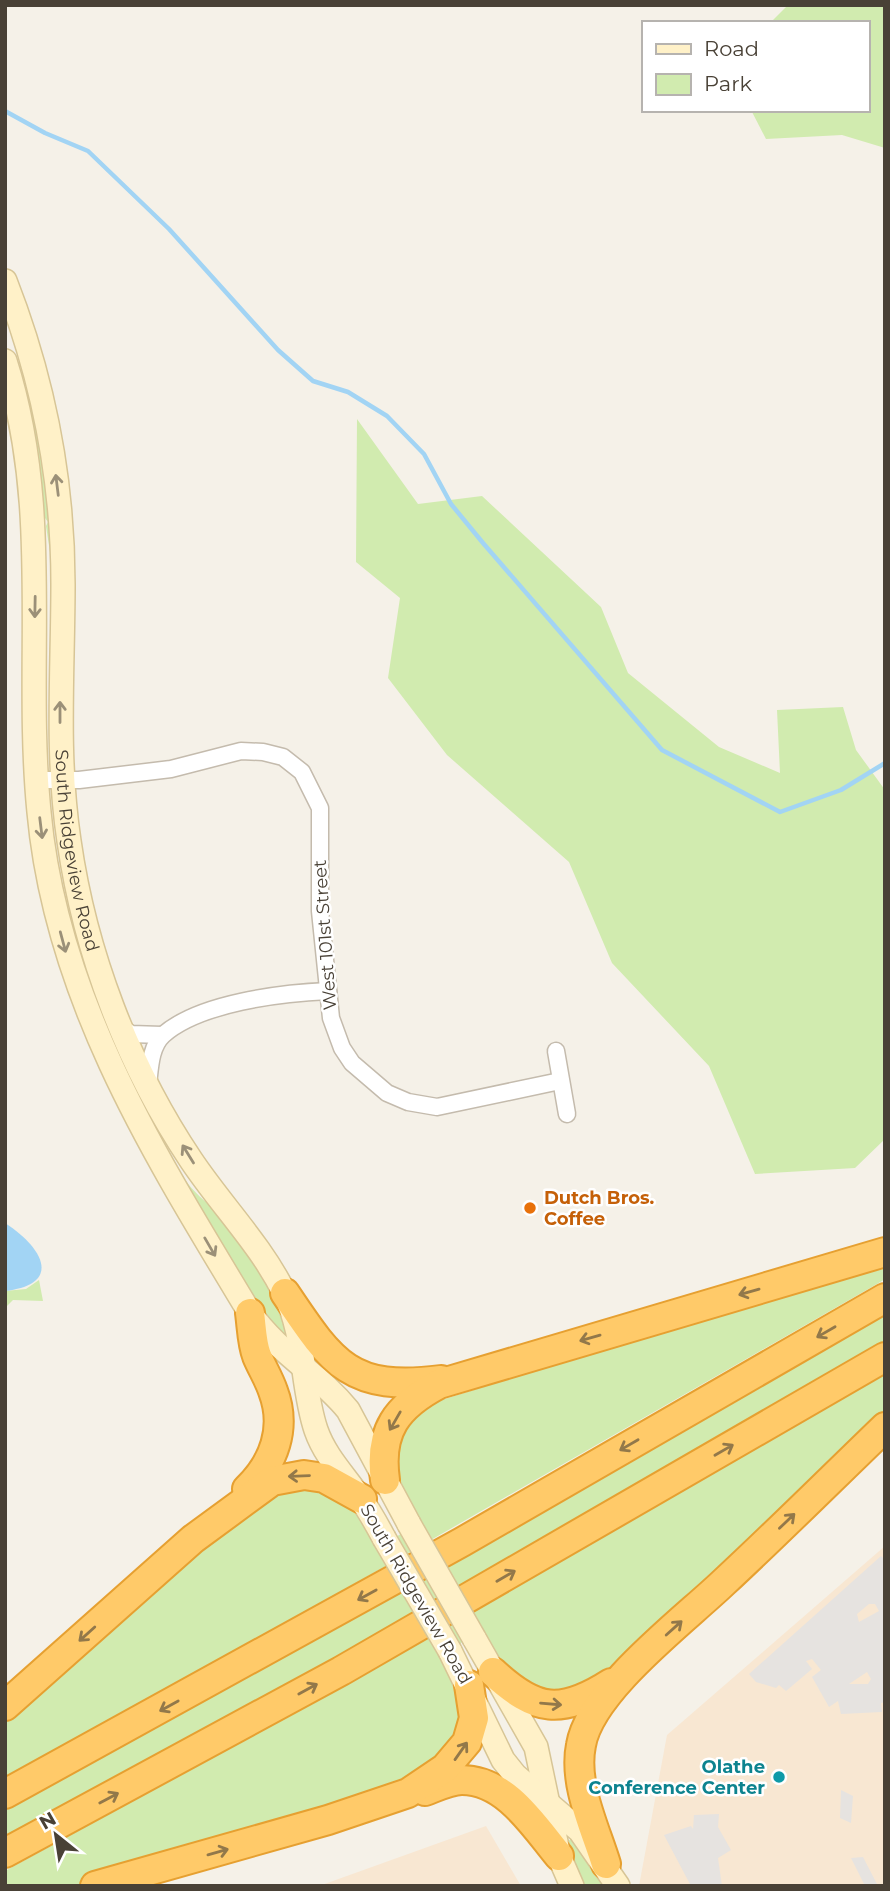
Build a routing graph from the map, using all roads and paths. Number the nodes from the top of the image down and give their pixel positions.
1 (5, 281) edge
2 (28, 346) junction
3 (5, 352) edge
4 (5, 361) edge
5 (37, 780) junction
6 (61, 780) junction
7 (328, 991) junction
8 (121, 1027) junction
9 (162, 1035) junction
10 (556, 1051) dead end
11 (103, 1053) junction
12 (136, 1060) junction
13 (560, 1081) junction
14 (148, 1085) junction
15 (567, 1114) dead end
16 (885, 1252) edge
17 (285, 1293) junction
18 (885, 1298) edge
19 (250, 1313) junction
20 (885, 1357) edge
21 (304, 1370) junction
22 (471, 1373) junction
23 (885, 1427) edge
24 (385, 1480) junction
25 (362, 1499) junction
26 (193, 1539) junction
27 (640, 1660) junction
28 (481, 1679) junction
29 (5, 1706) edge
30 (408, 1793) junction
31 (5, 1794) edge
32 (549, 1806) junction
33 (5, 1853) edge
34 (559, 1856) junction
35 (612, 1875) edge
36 (95, 1886) edge
37 (572, 1886) edge

1 - 2 main road, South Ridgeview Road
2 - 3 main road
6 -> 2 main road, South Ridgeview Road
4 -> 5 main road, South Ridgeview Road
5 - 6 street, West 101st Street
5 -> 11 main road, South Ridgeview Road
6 - 7 street, West 101st Street
6 - 8 main road, South Ridgeview Road
7 - 9 street
7 - 13 street, West 101st Street
8 - 9 street
8 - 12 main road, South Ridgeview Road
9 - 14 street
10 - 13 street
11 - 12 main road
11 -> 19 main road, South Ridgeview Road
12 - 14 main road, South Ridgeview Road
13 - 15 street
17 -> 14 main road, South Ridgeview Road
16 -> 22 highway
17 - 21 main road, South Ridgeview Road
17 - 22 highway
18 -> 31 highway
19 - 21 main road, South Ridgeview Road
19 - 26 highway
33 -> 20 highway
21 - 24 main road, South Ridgeview Road
21 - 25 main road, South Ridgeview Road
22 -> 24 highway
27 -> 23 highway
24 - 28 main road, South Ridgeview Road, bridge
25 -> 26 highway
25 - 28 main road, South Ridgeview Road, bridge
26 -> 29 highway
28 -> 27 highway
27 - 35 highway
30 -> 28 highway
28 - 32 main road, South Ridgeview Road
28 - 32 main road, South Ridgeview Road
30 - 34 highway
36 -> 30 highway
32 - 34 main road, South Ridgeview Road
32 - 35 main road, South Ridgeview Road
34 - 37 main road, South Ridgeview Road

